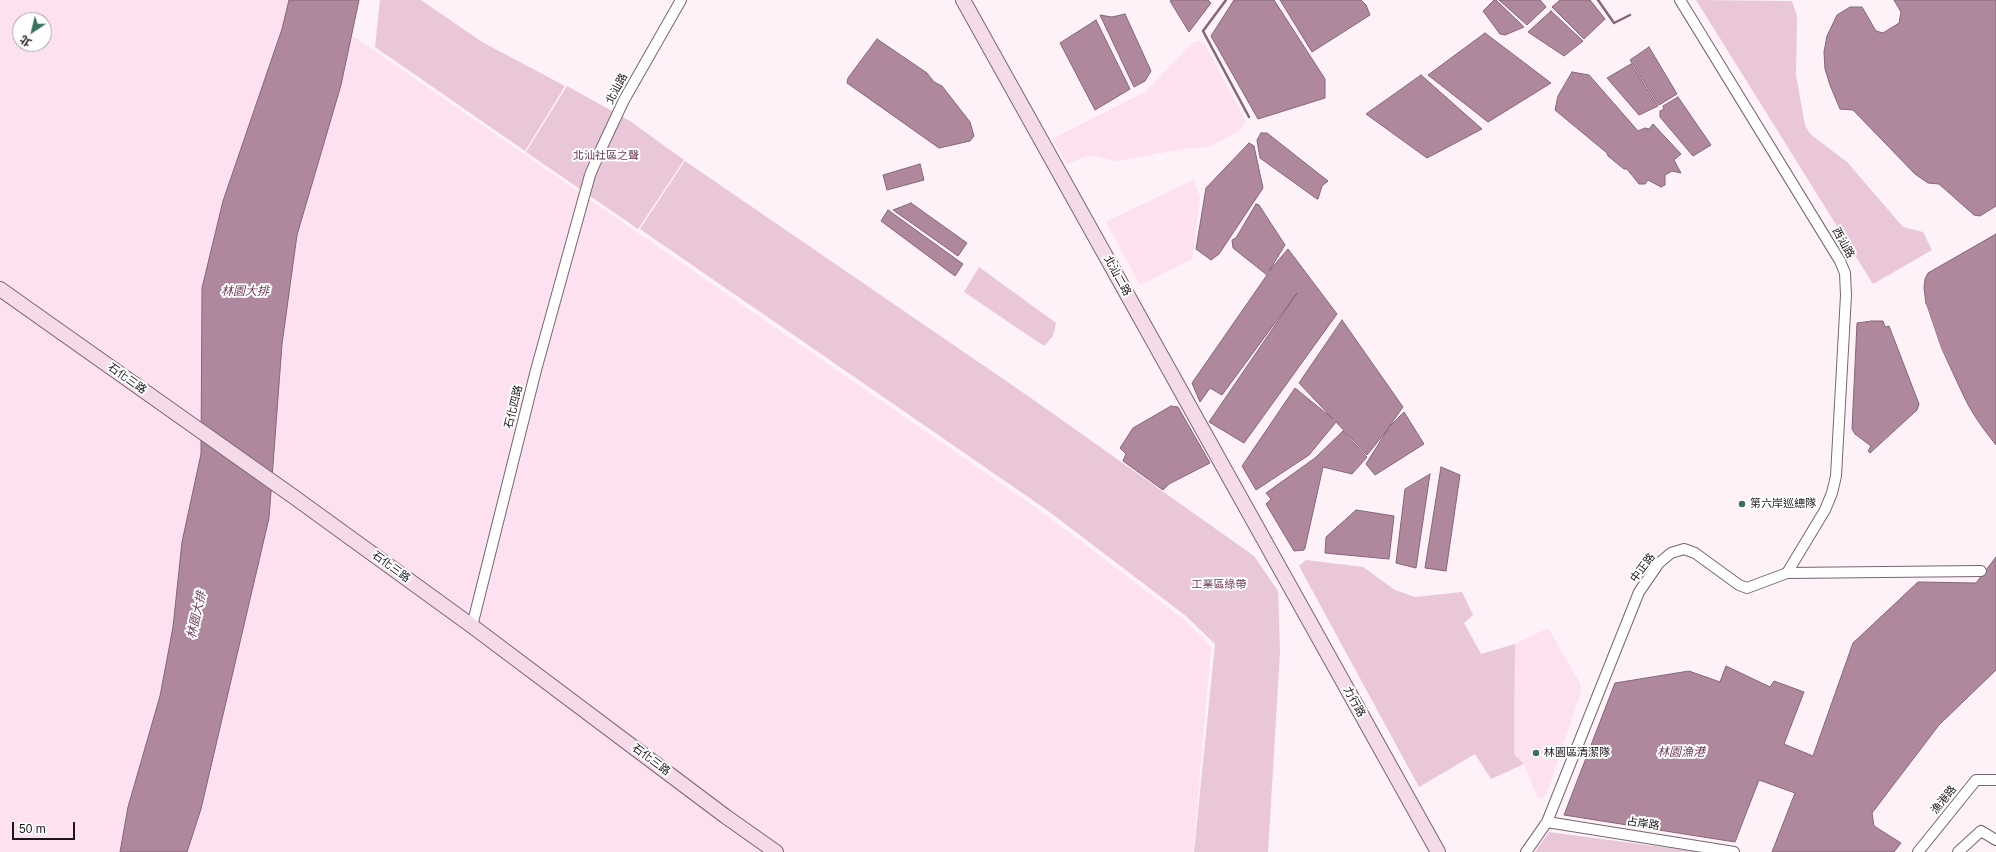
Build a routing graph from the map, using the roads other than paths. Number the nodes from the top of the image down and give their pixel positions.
1 (681, 0) edge
2 (963, 0) edge
3 (1680, 0) edge
4 (585, 195) joint
5 (0, 289) edge
6 (1271, 552) joint
7 (1981, 571) dead end
8 (1787, 573) junction
9 (472, 626) junction
10 (1996, 780) edge
11 (1547, 822) junction
12 (1996, 840) edge
13 (776, 852) edge
14 (1438, 852) edge
15 (1526, 852) edge
16 (1734, 852) edge
17 (1918, 852) edge
18 (1958, 852) edge

1 - 4 street, 北汕路
2 - 6 street, 北汕二路
3 - 8 street, 西汕路
4 - 9 street, 石化四路
5 - 9 street, 石化三路
6 - 14 street, 力行路
7 - 8 street, 中正路
8 - 11 street, 中正路
9 - 13 street, 石化三路
10 - 17 street, 漁港路
11 - 15 street, 中正路
11 - 16 street, 占岸路
12 - 18 street

